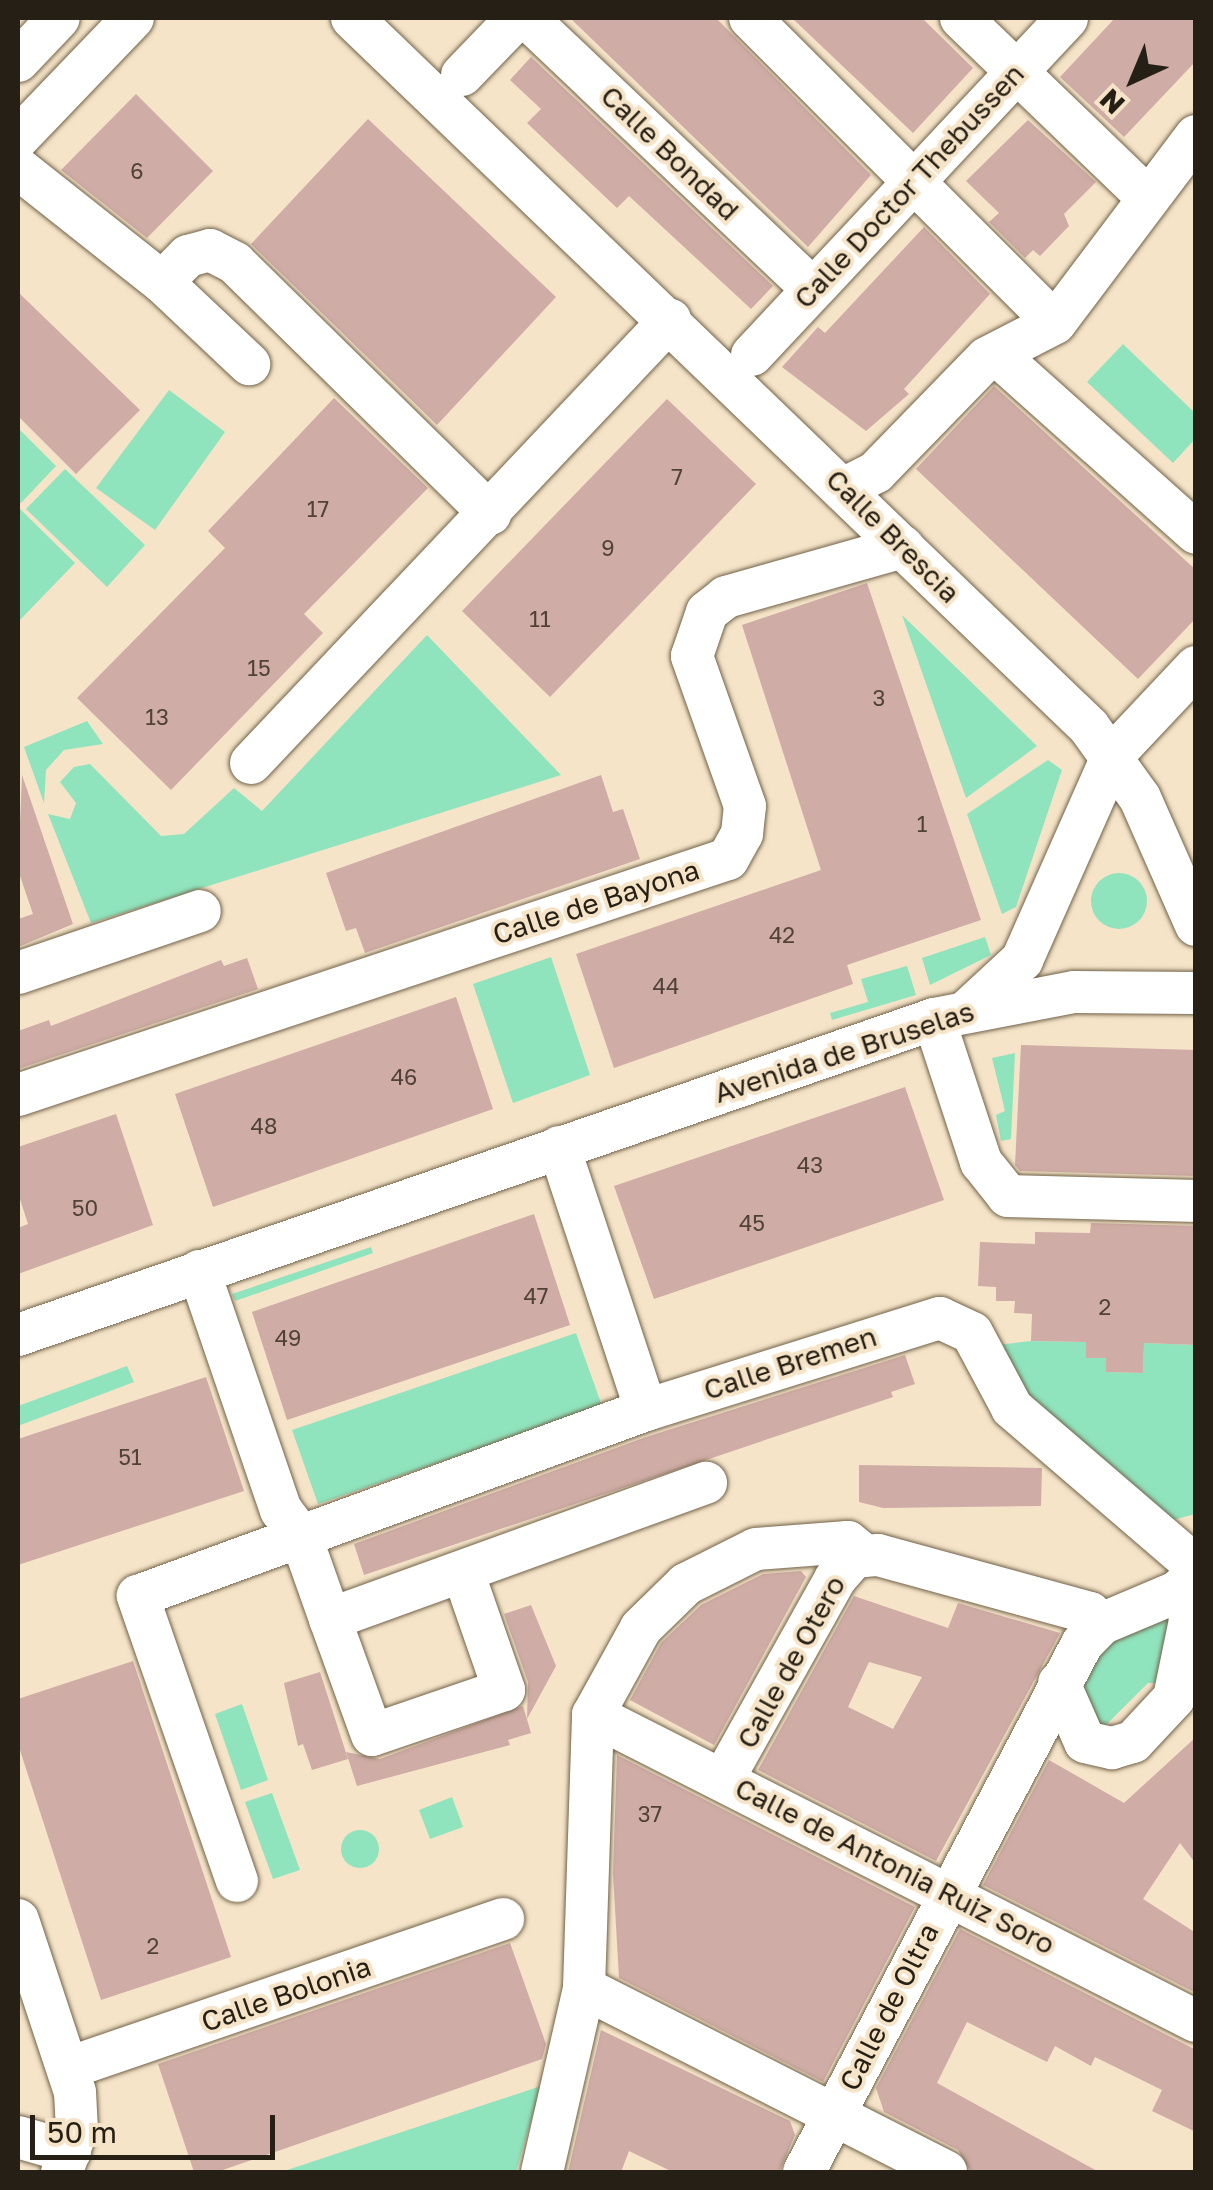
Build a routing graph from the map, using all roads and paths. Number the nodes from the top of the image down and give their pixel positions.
1 (59, 18) edge
2 (134, 18) edge
3 (352, 18) edge
4 (517, 18) edge
5 (527, 18) edge
6 (750, 18) edge
7 (961, 18) edge
8 (1067, 18) edge
9 (18, 61) edge
10 (1016, 72) junction
11 (462, 75) dead end
12 (1196, 136) edge
13 (18, 138) edge
14 (18, 168) edge
15 (918, 179) junction
16 (1148, 198) junction
17 (162, 282) junction
18 (812, 288) junction
19 (670, 320) junction
20 (1055, 323) junction
21 (996, 354) junction
22 (752, 355) dead end
23 (248, 364) dead end
24 (846, 488) junction
25 (490, 514) junction
26 (1196, 533) edge
27 (902, 547) junction
28 (1196, 667) edge
29 (1113, 755) junction
30 (251, 763) dead end
31 (200, 911) dead end
32 (1196, 925) edge
33 (18, 973) edge
34 (1196, 993) edge
35 (951, 1015) junction
36 (18, 1095) edge
37 (559, 1148) junction
38 (1196, 1202) edge
39 (199, 1271) junction
40 (18, 1335) edge
41 (646, 1410) junction
42 (706, 1483) dead end
43 (301, 1537) junction
44 (863, 1554) junction
45 (463, 1572) junction
46 (1192, 1575) edge
47 (330, 1619) junction
48 (1101, 1624) junction
49 (1059, 1683) junction
50 (593, 1716) junction
51 (724, 1778) junction
52 (237, 1881) dead end
53 (948, 1892) junction
54 (503, 1919) dead end
55 (18, 1920) edge
56 (584, 1988) junction
57 (1196, 2021) edge
58 (68, 2068) junction
59 (834, 2115) junction
60 (18, 2137) edge
61 (66, 2162) edge
62 (542, 2172) edge
63 (804, 2172) edge
64 (946, 2172) edge

1 - 9 street
2 - 13 street
3 - 19 street, Calle Brescia
4 - 11 street
5 - 18 street, Calle Bondad
6 - 15 street
7 - 10 street
8 - 10 street, Calle Doctor Thebussen
10 - 15 street, Calle Doctor Thebussen
10 - 16 street
12 - 16 street
14 - 17 street
15 - 18 street, Calle Doctor Thebussen
15 - 20 street
16 - 20 street
17 - 23 street
17 - 25 street
18 - 22 street, Calle Doctor Thebussen
19 - 24 street, Calle Brescia
19 - 25 street
20 - 21 street
21 - 24 street
21 - 26 street
24 - 27 street, Calle Brescia
25 - 30 street
27 - 29 street, Calle Brescia
27 - 36 street, Calle de Bayona
28 - 29 street
29 - 32 street, Calle Brescia
29 - 35 street
31 - 33 street
34 - 35 street, Avenida de Bruselas
35 - 37 street, Avenida de Bruselas
35 - 38 street
37 - 39 street, Avenida de Bruselas
37 - 41 street
39 - 40 street, Avenida de Bruselas
39 - 43 street
41 - 43 street, Calle Bremen
41 - 46 street, Calle Bremen
42 - 45 street
43 - 47 street
43 - 52 street, Calle Bremen
44 - 48 street, Calle de Otero
44 - 50 street, Calle de Otero
44 - 51 street, Calle de Otero
45 - 47 street
45 - 47 street
46 - 48 street
46 - 49 street
48 - 49 street, Calle de Oltra
49 - 53 street, Calle de Oltra
50 - 51 street, Calle de Antonia Ruiz Soro
50 - 56 street
51 - 53 street, Calle de Antonia Ruiz Soro
53 - 57 street, Calle de Antonia Ruiz Soro
53 - 59 street, Calle de Oltra
54 - 58 street, Calle Bolonia
55 - 58 street
56 - 59 street
56 - 62 street
58 - 61 street
59 - 63 street, Calle de Oltra
59 - 64 street
60 - 61 street

